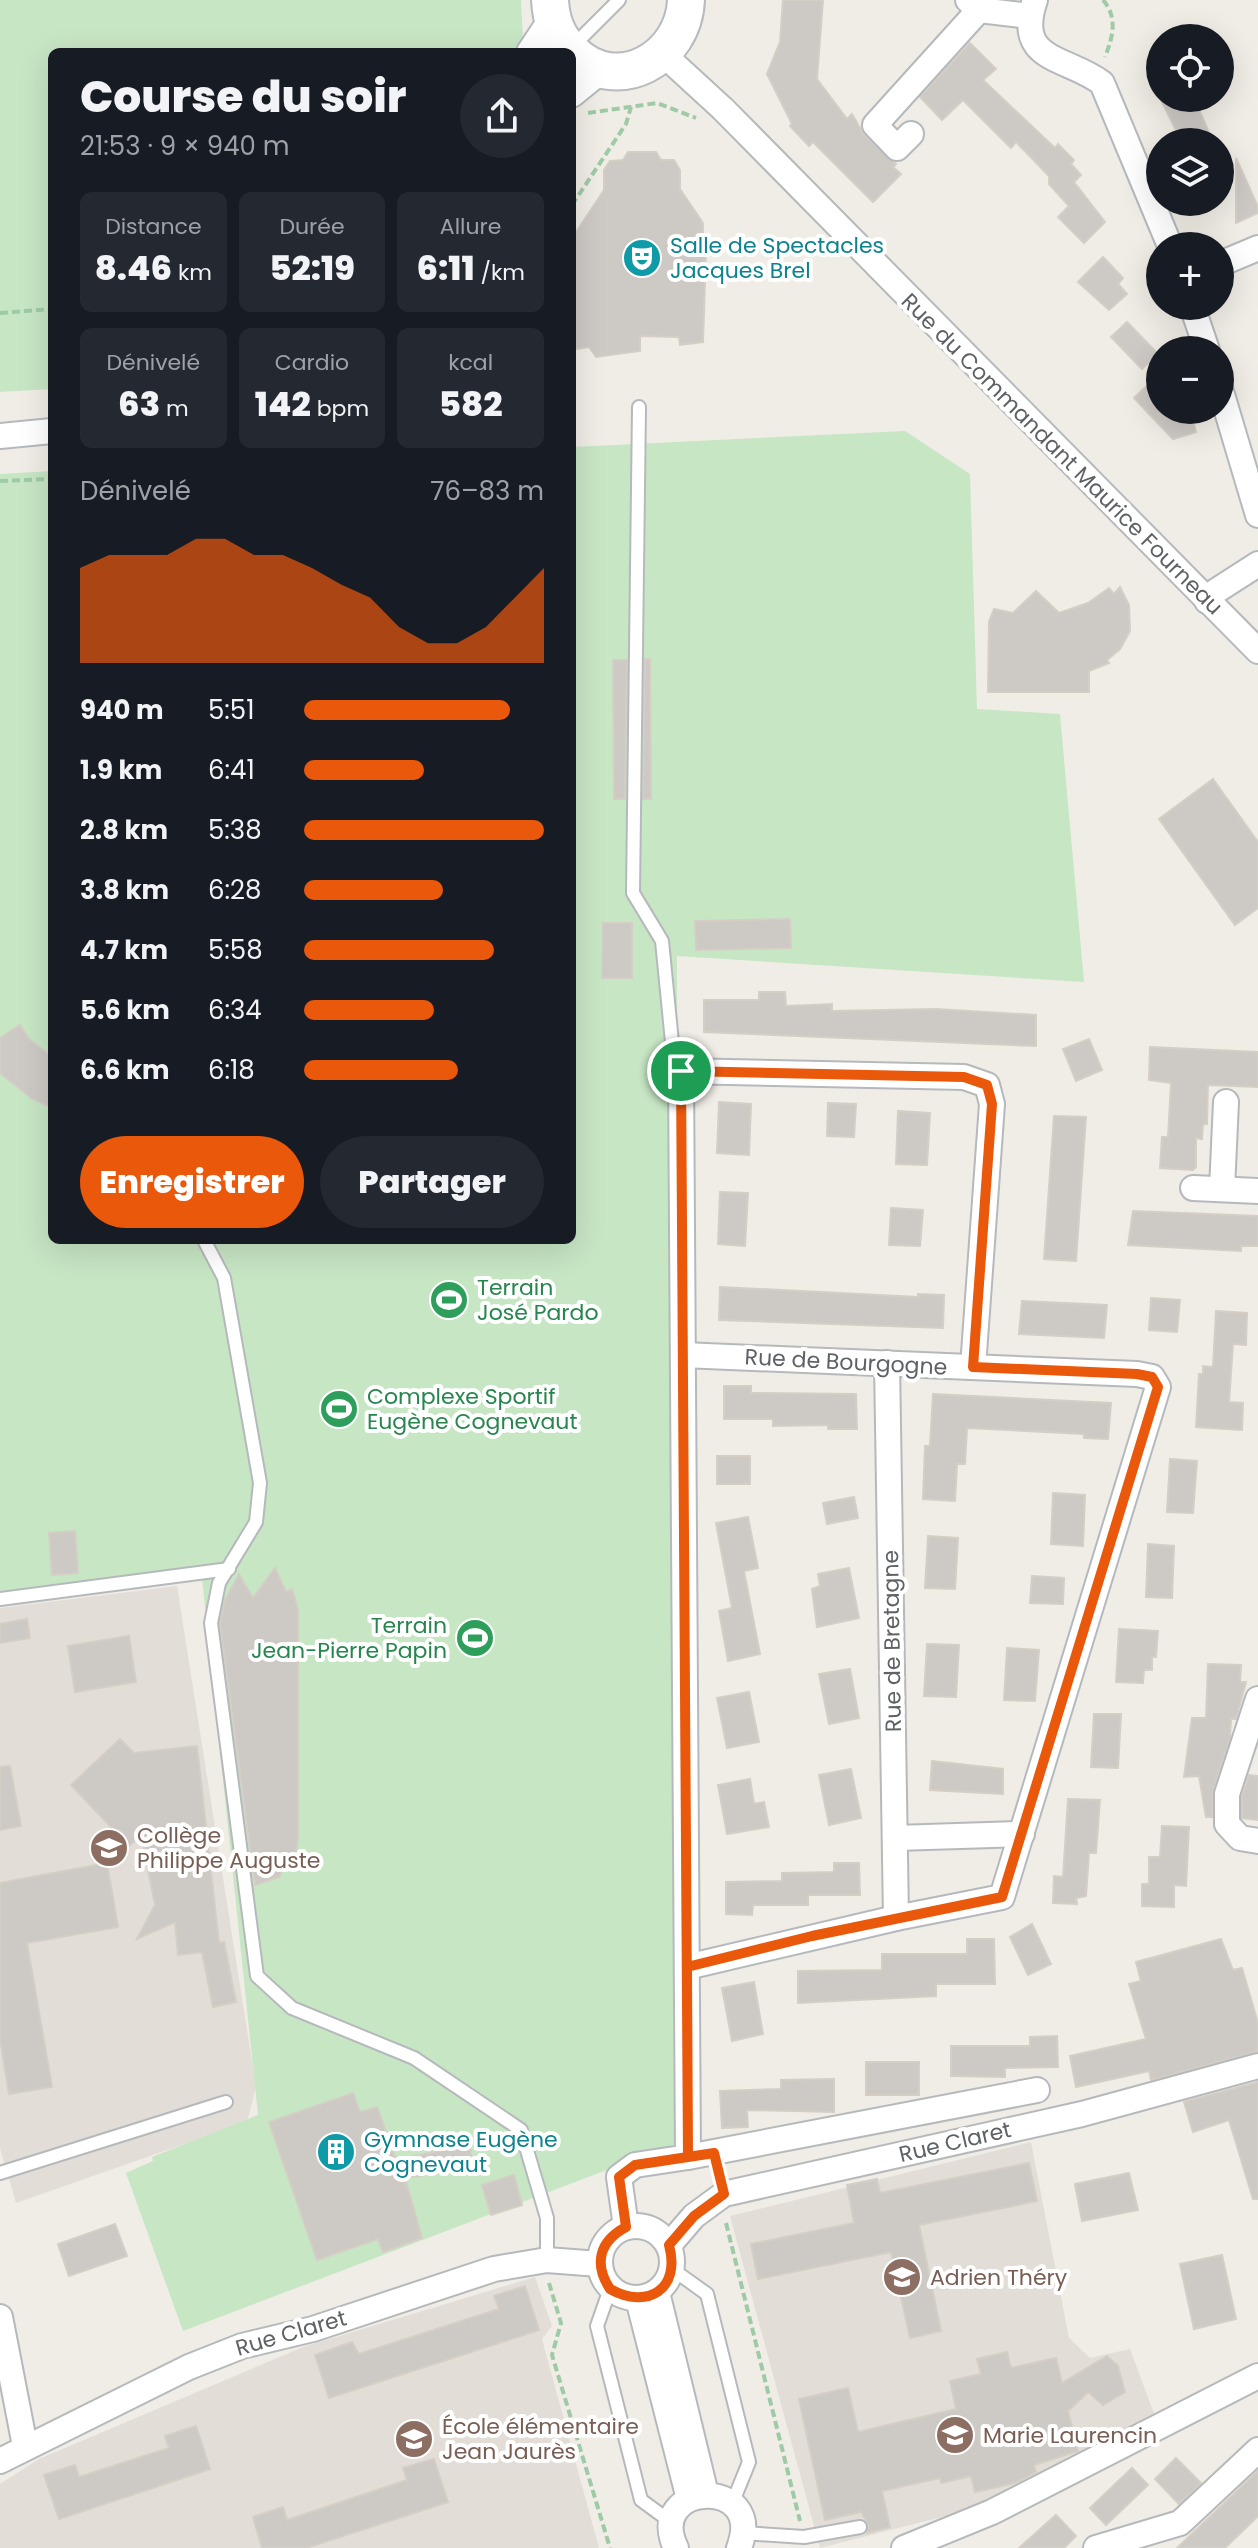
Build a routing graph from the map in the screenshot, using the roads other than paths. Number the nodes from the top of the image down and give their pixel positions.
1 (619, 0) edge
2 (686, 0) edge
3 (973, 5) edge
4 (1032, 8) edge
5 (551, 9) edge
6 (531, 48) edge
7 (567, 48) edge
8 (574, 48) edge
9 (663, 54) junction
10 (576, 57) edge
11 (604, 69) junction
12 (576, 103) edge
13 (911, 134) dead end
14 (1164, 232) edge
15 (1258, 248) edge
16 (1234, 258) edge
17 (639, 407) dead end
18 (1231, 424) edge
19 (48, 431) edge
20 (0, 436) edge
21 (1258, 515) edge
22 (1258, 564) edge
23 (1207, 601) junction
24 (1257, 649) edge
25 (681, 1071) junction
26 (1226, 1102) dead end
27 (1193, 1188) dead end
28 (1222, 1189) junction
29 (1258, 1191) edge
30 (206, 1244) edge
31 (683, 1355) junction
32 (887, 1363) junction
33 (973, 1367) junction
34 (229, 1569) junction
35 (0, 1599) edge
36 (1258, 1699) edge
37 (1022, 1834) junction
38 (895, 1838) junction
39 (1258, 1841) edge
40 (896, 1918) junction
41 (687, 1967) junction
42 (1258, 2066) edge
43 (1037, 2090) dead end
44 (226, 2102) dead end
45 (688, 2157) junction
46 (0, 2173) edge
47 (626, 2227) junction
48 (670, 2257) junction
49 (537, 2262) junction
50 (599, 2264) junction
51 (610, 2289) junction
52 (647, 2296) junction
53 (0, 2317) edge
54 (1258, 2376) edge
55 (25, 2446) junction
56 (1258, 2450) edge
57 (0, 2461) edge
58 (698, 2496) junction
59 (732, 2504) junction
60 (671, 2522) junction
61 (860, 2527) dead end
62 (740, 2543) edge
63 (676, 2548) edge
64 (904, 2548) edge
65 (1096, 2548) edge

1 - 8 lane
2 - 9 main road
3 - 4 street
3 - 13 street
4 - 14 street
5 - 6 street
5 - 7 main road
9 - 11 main road
9 - 23 street, Rue du Commandant Maurice Fourneau
10 - 11 main road
11 - 12 street
15 - 16 street
17 - 25 lane
18 - 21 street
19 - 20 street
22 - 23 street
23 - 24 street, Rue du Commandant Maurice Fourneau
25 - 31 street
25 - 33 street
26 - 28 street
27 - 28 street
28 - 29 street
30 - 34 lane
31 - 32 street, Rue de Bourgogne
31 - 41 street
32 - 33 street, Rue de Bourgogne
32 - 38 street, Rue de Bretagne
33 - 37 street, Rue de Bourgogne
34 - 35 lane
34 - 49 lane
36 - 39 street
37 - 38 street
37 - 40 street
38 - 40 street, Rue de Bretagne
40 - 41 street
41 - 45 street
42 - 48 street, Rue Claret
43 - 45 street
44 - 46 lane
45 - 47 street
47 - 48 street
47 - 50 street
48 - 52 street
48 - 59 lane
49 - 50 street, Rue Claret
49 - 55 street, Rue Claret
50 - 51 street
51 - 52 street
51 - 60 lane
52 - 58 street
53 - 55 street
54 - 64 street
55 - 57 street, Rue Claret
56 - 65 street
58 - 59 street
58 - 60 street
59 - 62 street
60 - 63 street
61 - 62 lane

